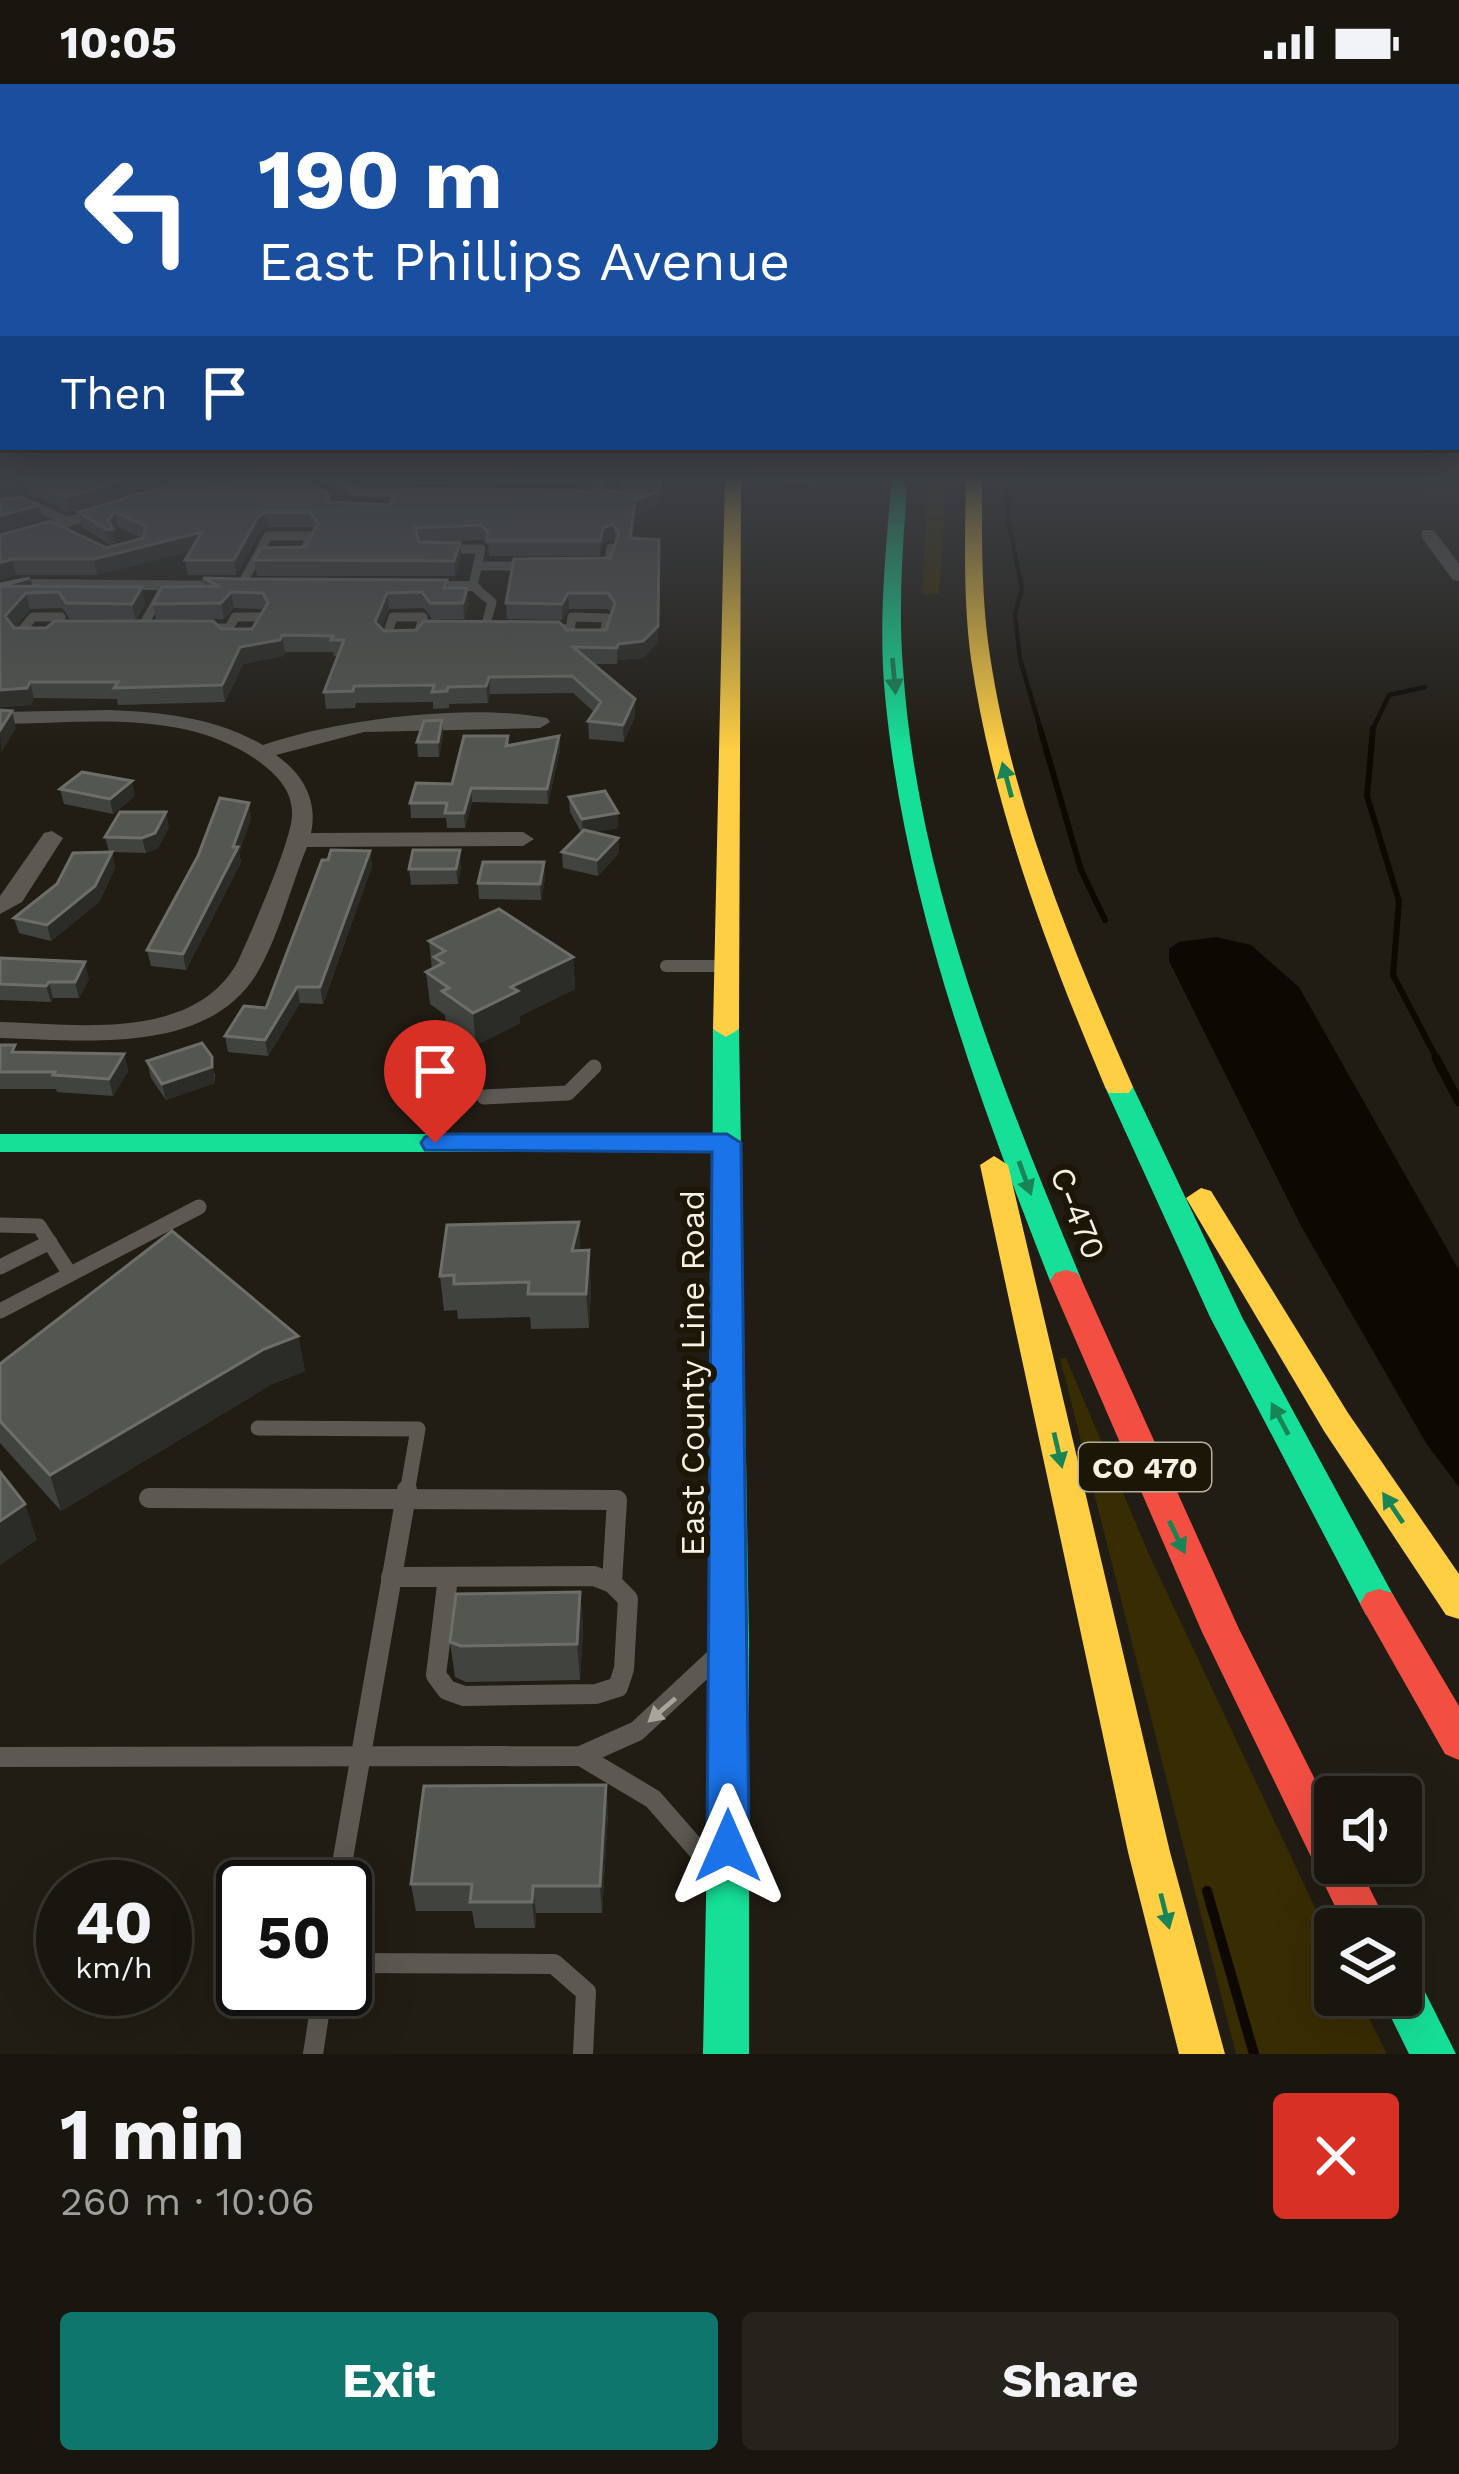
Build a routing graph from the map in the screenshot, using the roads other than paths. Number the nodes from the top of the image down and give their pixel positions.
1 (251, 568) edge
2 (478, 568) edge
3 (732, 568) edge
4 (891, 568) edge
5 (973, 568) edge
6 (6, 584) edge
7 (165, 586) junction
8 (241, 586) junction
9 (264, 586) edge
10 (380, 586) edge
11 (473, 586) junction
12 (76, 628) edge
13 (185, 628) edge
14 (229, 628) edge
15 (442, 628) edge
16 (464, 628) edge
17 (485, 628) junction
18 (506, 628) edge
19 (527, 628) edge
20 (570, 628) edge
21 (119, 629) edge
22 (141, 629) junction
23 (163, 629) edge
24 (34, 635) edge
25 (401, 638) edge
26 (0, 718) edge
27 (540, 722) dead end
28 (261, 753) junction
29 (52, 838) dead end
30 (523, 839) dead end
31 (297, 840) junction
32 (1041, 892) junction
33 (0, 907) edge
34 (667, 966) dead end
35 (727, 966) junction
36 (960, 988) junction
37 (0, 1030) edge
38 (594, 1067) dead end
39 (484, 1097) dead end
40 (727, 1143) junction
41 (0, 1144) edge
42 (199, 1207) dead end
43 (0, 1226) edge
44 (50, 1242) junction
45 (0, 1267) edge
46 (70, 1274) junction
47 (0, 1311) edge
48 (257, 1428) dead end
49 (149, 1498) dead end
50 (406, 1498) junction
51 (391, 1577) junction
52 (448, 1577) junction
53 (613, 1583) junction
54 (1459, 1604) edge
55 (730, 1643) junction
56 (1459, 1742) edge
57 (358, 1756) junction
58 (581, 1756) junction
59 (0, 1757) edge
60 (342, 1860) edge
61 (728, 1886) junction
62 (1358, 1908) edge
63 (372, 1963) edge
64 (319, 2016) edge
65 (1413, 2016) edge
66 (313, 2054) edge
67 (583, 2054) edge
68 (726, 2054) edge
69 (1202, 2054) edge
70 (1433, 2054) edge

1 - 8 lane
2 - 11 lane
3 - 35 main road, East County Line Road
4 -> 36 main road, C-470 / CO 470
32 -> 5 main road
6 - 7 street
7 - 8 street
7 - 22 lane
8 - 9 street
10 - 11 street
11 - 17 lane
12 - 24 lane
13 - 14 lane
15 - 25 lane
16 - 17 lane
17 - 18 lane
19 - 20 lane
21 - 22 lane
22 - 23 lane
26 - 28 street
27 - 28 street
28 - 31 street
29 - 33 street
30 - 31 street
31 - 37 street
54 -> 32 main road
56 -> 32 main road
34 - 35 lane
35 - 40 main road, East County Line Road
36 -> 62 main road, C-470 / CO 470
36 -> 69 main road
38 - 39 lane
40 - 41 main road
40 - 55 main road, East County Line Road
42 - 46 lane
43 - 44 lane
44 - 45 lane
44 - 46 lane
46 - 47 lane
48 - 50 lane
49 - 50 lane
50 - 51 lane
50 - 53 lane
51 - 52 lane
51 - 57 lane
52 - 53 lane
52 - 53 lane
55 -> 58 lane
55 - 61 main road, East County Line Road
57 - 58 lane
57 - 59 lane
57 - 60 lane
58 - 61 lane
61 - 68 main road, East County Line Road
63 - 67 lane
64 - 66 lane
65 - 70 main road

